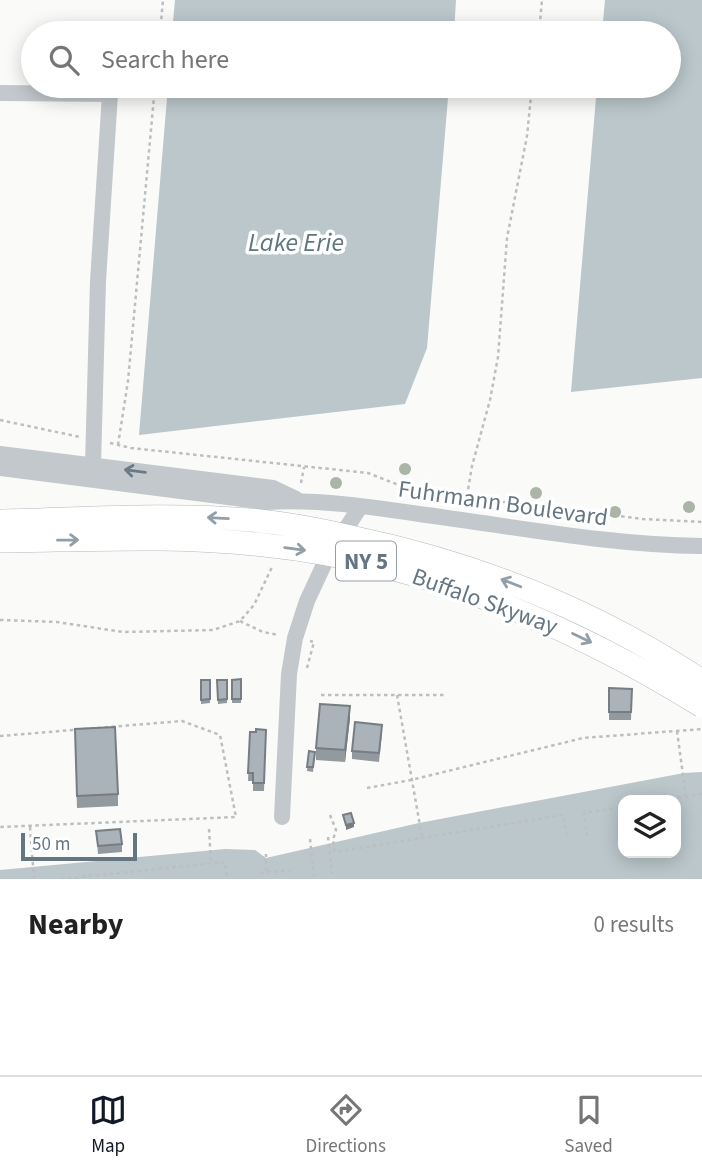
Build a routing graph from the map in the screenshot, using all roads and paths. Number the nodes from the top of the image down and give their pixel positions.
1 (163, 0) edge
2 (542, 0) edge
3 (161, 21) edge
4 (540, 21) edge
5 (0, 93) edge
6 (21, 93) edge
7 (110, 98) edge
8 (154, 98) edge
9 (531, 98) edge
10 (0, 420) edge
11 (95, 440) junction
12 (118, 445) junction
13 (0, 454) edge
14 (93, 465) junction
15 (304, 467) junction
16 (0, 468) edge
17 (299, 492) junction
18 (467, 498) junction
19 (360, 507) junction
20 (0, 521) edge
21 (702, 522) edge
22 (0, 541) edge
23 (702, 546) edge
24 (278, 555) dead end
25 (0, 620) edge
26 (240, 621) junction
27 (286, 637) dead end
28 (307, 640) dead end
29 (306, 673) dead end
30 (702, 681) edge
31 (321, 695) dead end
32 (397, 695) junction
33 (445, 695) dead end
34 (702, 706) edge
35 (702, 729) edge
36 (677, 730) junction
37 (0, 736) edge
38 (411, 780) junction
39 (367, 788) dead end
40 (702, 794) edge
41 (686, 797) junction
42 (681, 798) edge
43 (618, 808) edge
44 (330, 816) dead end
45 (282, 817) dead end
46 (30, 826) junction
47 (0, 827) edge
48 (209, 829) dead end
49 (567, 836) dead end
50 (587, 836) dead end
51 (328, 837) dead end
52 (422, 838) junction
53 (310, 839) dead end
54 (266, 854) dead end
55 (211, 863) junction
56 (293, 870) dead end
57 (260, 873) dead end
58 (266, 873) junction
59 (332, 874) dead end
60 (314, 877) dead end
61 (34, 879) edge
62 (61, 879) edge
63 (226, 879) edge

1 - 3 path
2 - 4 path
5 - 6 street
7 - 11 street
8 - 12 path
9 - 18 path
10 - 11 path
11 - 12 path
11 - 14 street
12 - 15 path
13 - 14 street, Fuhrmann Boulevard
17 -> 14 street, Fuhrmann Boulevard
15 - 17 path
15 - 18 path
16 - 17 street, Fuhrmann Boulevard
17 - 19 street, Fuhrmann Boulevard
18 - 21 path
19 - 23 street, Fuhrmann Boulevard
19 - 45 street
30 -> 20 highway, Buffalo Skyway / NY 5, bridge
22 -> 34 highway, Buffalo Skyway / NY 5, bridge
24 - 26 path
25 - 26 path
26 - 27 path
28 - 29 path
31 - 32 path
32 - 33 path
32 - 38 path
35 - 36 path
36 - 38 path
36 - 41 path
37 - 46 path
38 - 39 path
38 - 52 path
40 - 41 path
41 - 42 path
43 - 50 path
44 - 52 path
46 - 47 path
46 - 61 path
48 - 55 path
49 - 52 path
51 - 59 path
53 - 60 path
54 - 58 path
55 - 62 path
55 - 63 path
56 - 58 path
57 - 58 path

